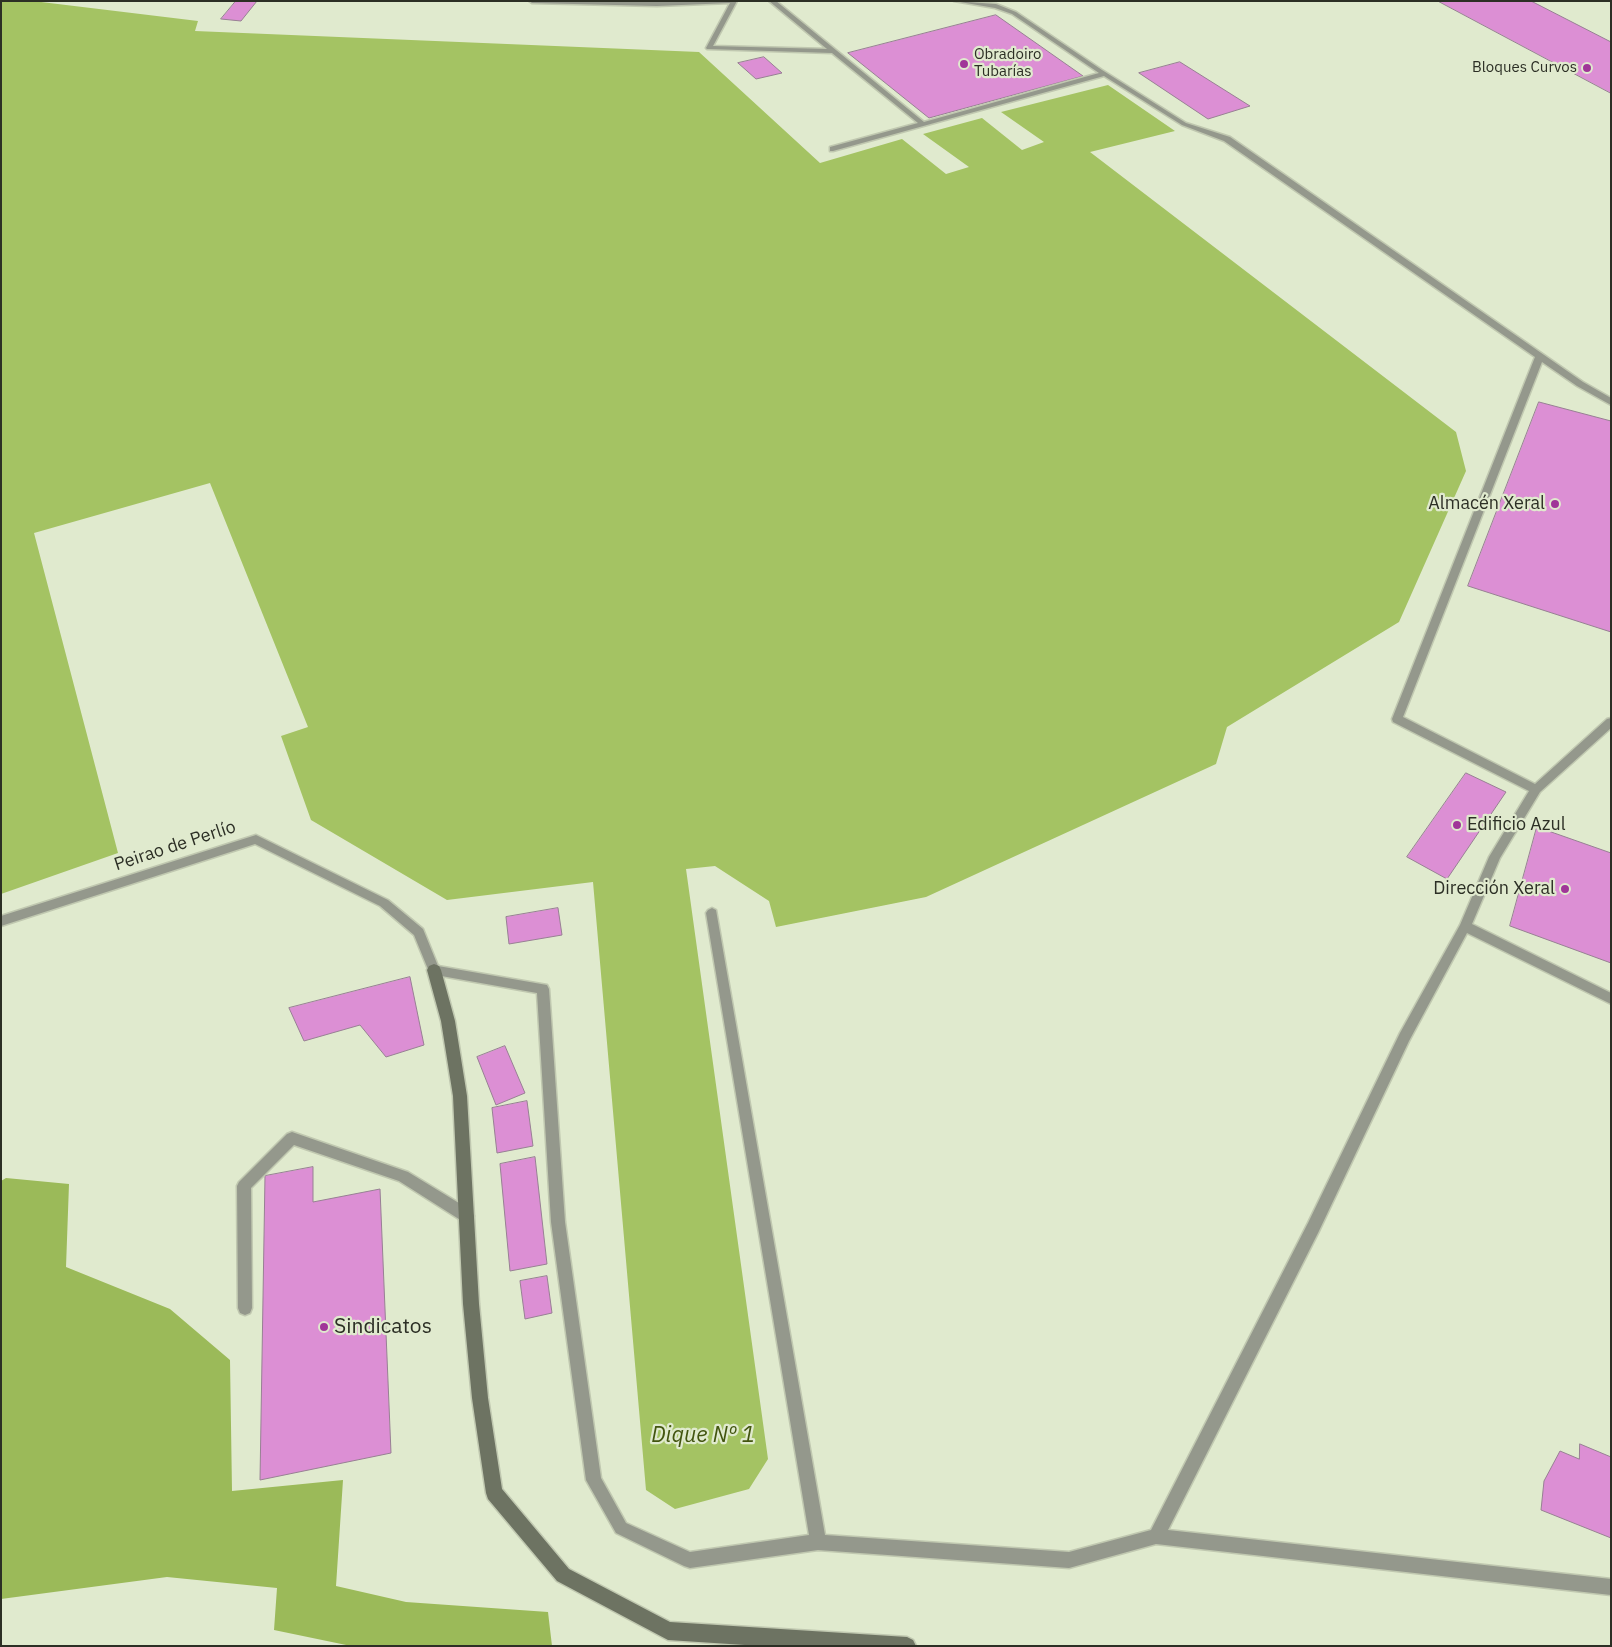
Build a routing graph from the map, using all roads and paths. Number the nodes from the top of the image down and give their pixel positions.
1 (532, 1) edge
2 (733, 1) edge
3 (772, 1) edge
4 (957, 1) edge
5 (834, 51) junction
6 (1105, 74) junction
7 (923, 124) junction
8 (832, 149) dead end
9 (1540, 356) junction
10 (1611, 402) edge
11 (1611, 722) edge
12 (1536, 789) junction
13 (712, 913) dead end
14 (1, 921) edge
15 (1465, 926) junction
16 (434, 970) junction
17 (1611, 1000) edge
18 (467, 1216) junction
19 (245, 1308) dead end
20 (1156, 1536) junction
21 (818, 1542) junction
22 (1611, 1587) edge
23 (906, 1646) edge

1 - 2 lane
2 - 5 lane
3 - 5 lane
4 - 6 lane
5 - 7 lane
6 - 7 lane
6 - 9 lane
7 - 8 lane
9 - 10 lane
9 - 12 lane
11 - 12 lane
12 - 15 lane
13 - 21 lane
14 - 16 lane, Peirao de Perlío
15 - 17 lane
15 - 20 lane
16 - 18 street
16 - 21 lane
18 - 19 lane
18 - 23 street
20 - 21 lane
20 - 22 lane

